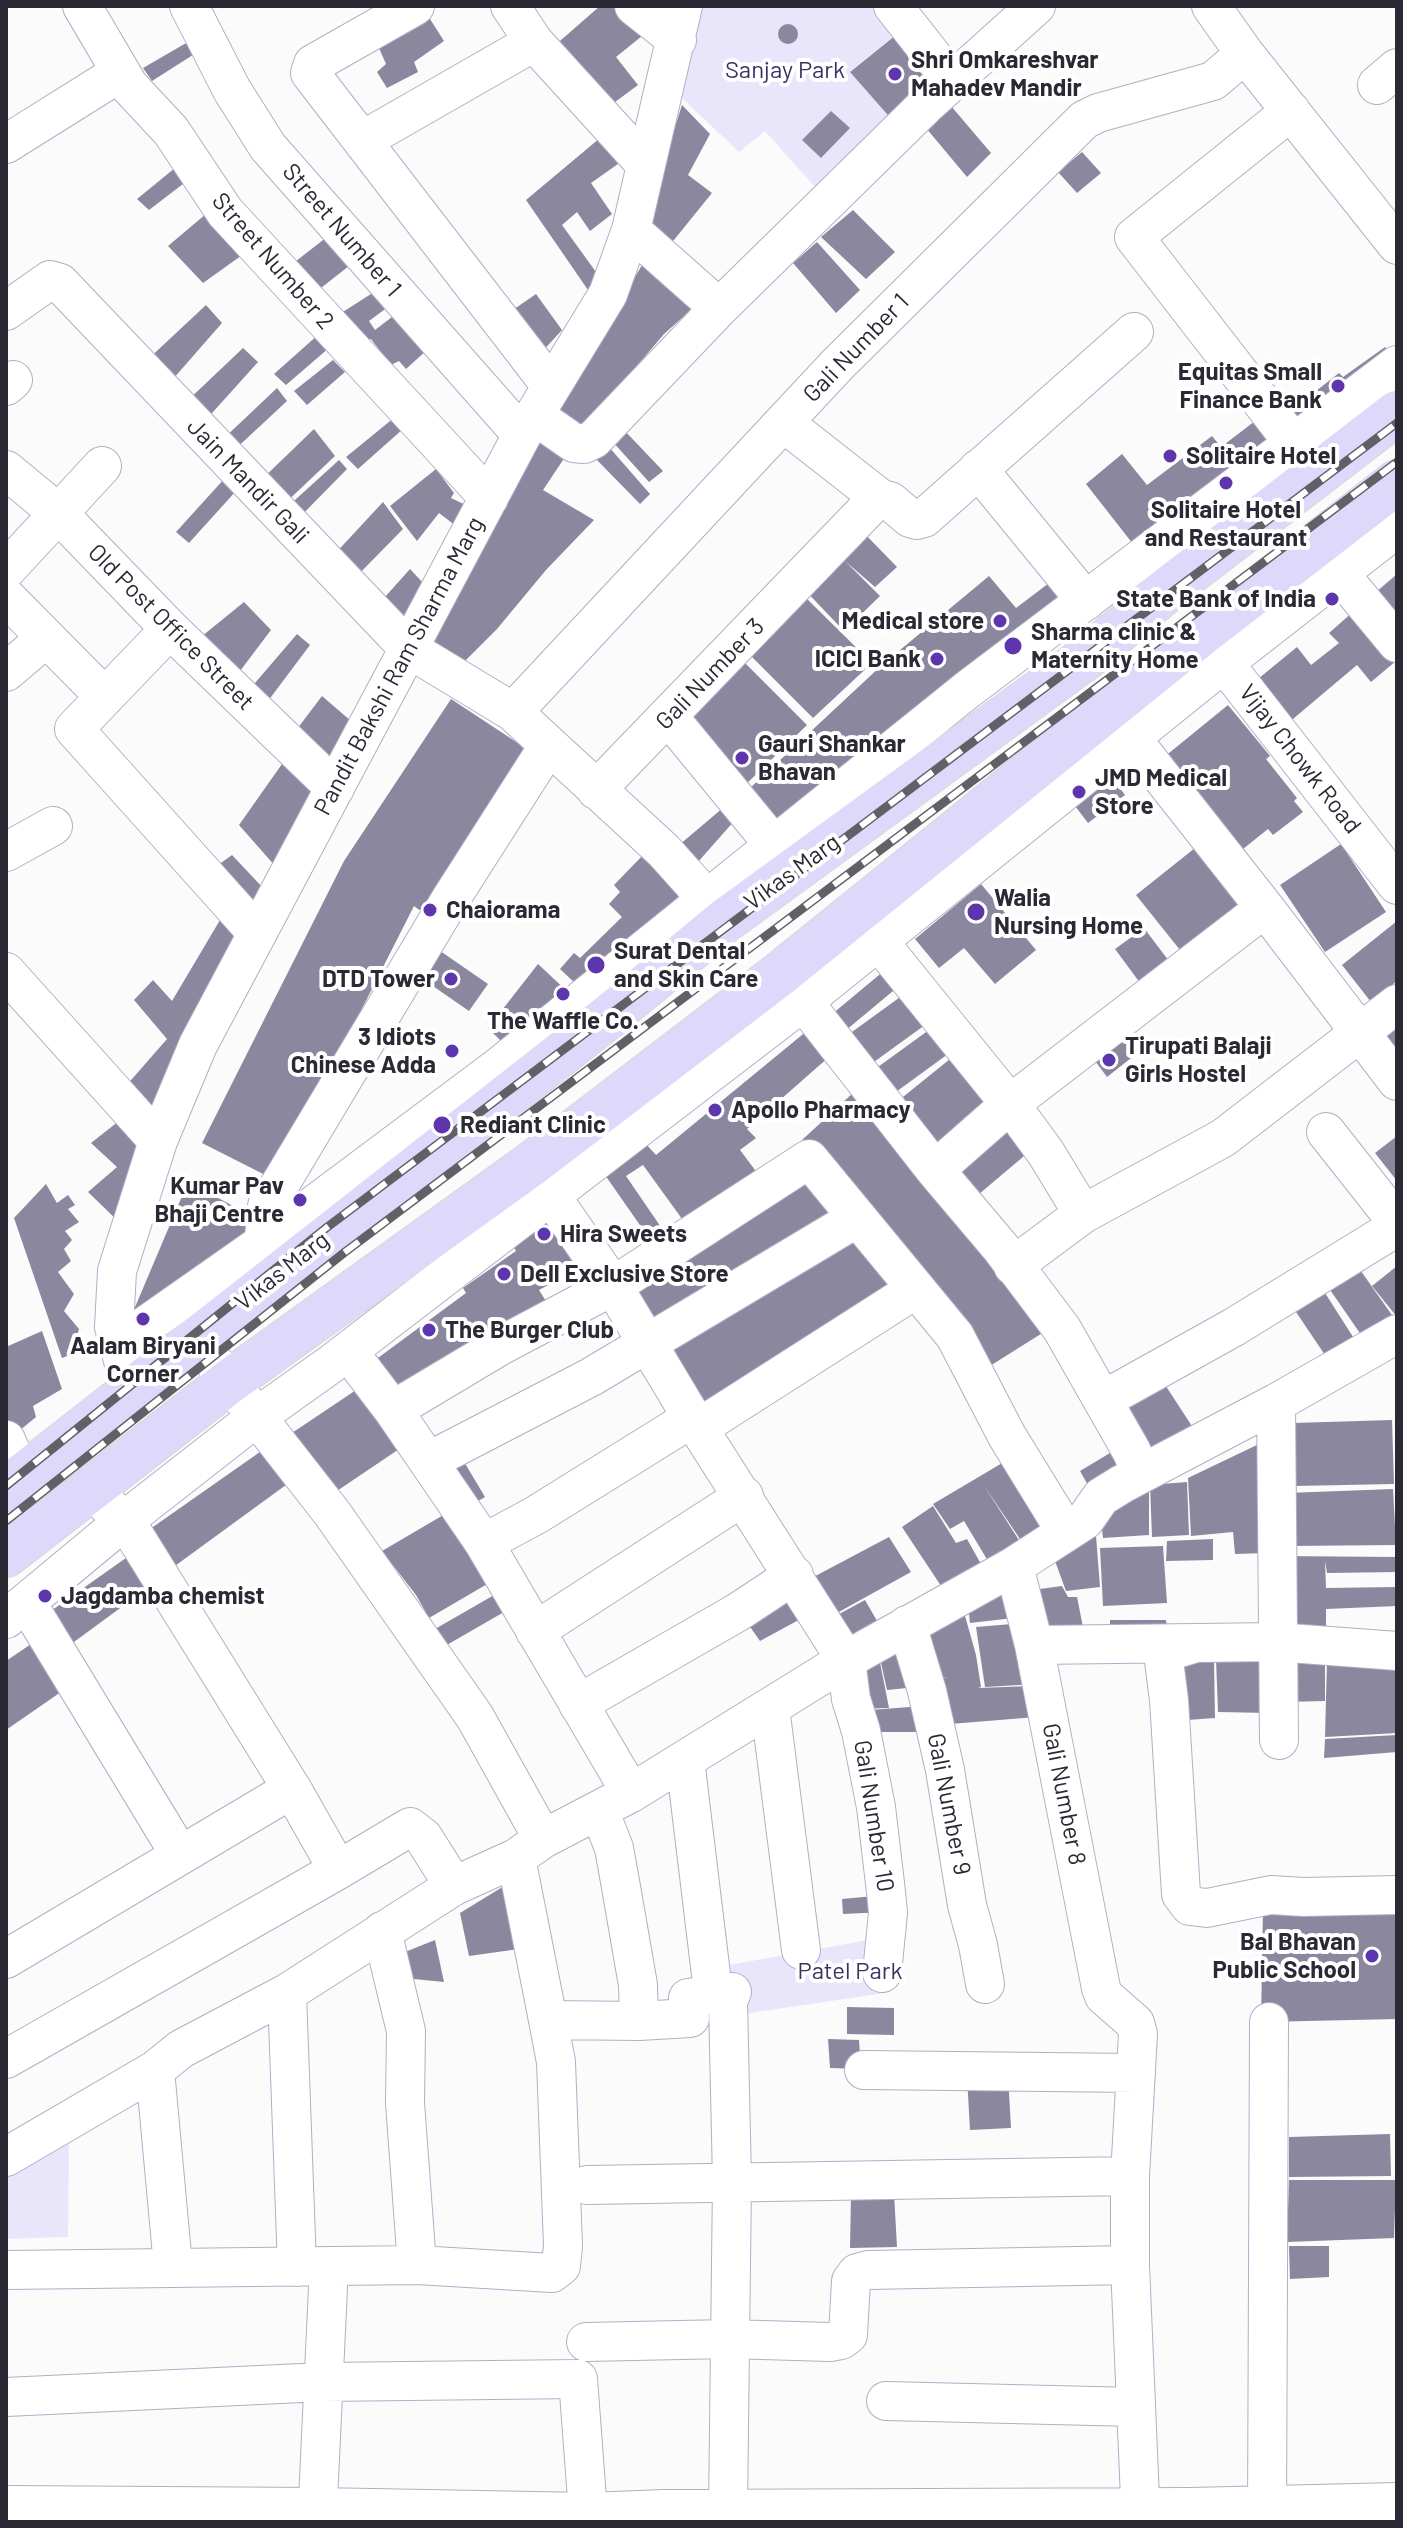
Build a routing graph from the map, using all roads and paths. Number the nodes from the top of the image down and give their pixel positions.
1 (82, 6) edge
2 (189, 6) edge
3 (415, 6) edge
4 (510, 6) edge
5 (634, 6) edge
6 (893, 6) edge
7 (1036, 6) edge
8 (1211, 6) edge
9 (680, 23) edge
10 (534, 42) junction
11 (1245, 54) junction
12 (121, 72) junction
13 (952, 81) junction
14 (1291, 111) junction
15 (363, 140) junction
16 (6, 144) edge
17 (646, 165) junction
18 (631, 230) junction
19 (1397, 245) edge
20 (719, 308) junction
21 (6, 311) edge
22 (1134, 332) dead end
23 (1397, 365) edge
24 (536, 412) junction
25 (1397, 413) edge
26 (784, 423) junction
27 (1306, 459) junction
28 (102, 466) dead end
29 (978, 469) junction
30 (6, 470) edge
31 (1397, 482) edge
32 (489, 498) junction
33 (881, 499) junction
34 (57, 512) junction
35 (1397, 528) edge
36 (6, 570) edge
37 (1339, 573) junction
38 (6, 597) edge
39 (1086, 601) junction
40 (170, 629) junction
41 (46, 638) junction
42 (1397, 643) edge
43 (1212, 648) junction
44 (409, 649) junction
45 (6, 672) edge
46 (105, 697) junction
47 (513, 712) junction
48 (668, 716) junction
49 (1131, 738) junction
50 (549, 745) junction
51 (335, 788) junction
52 (596, 790) junction
53 (53, 826) dead end
54 (774, 845) junction
55 (6, 852) edge
56 (1397, 885) edge
57 (1265, 908) junction
58 (717, 909) junction
59 (257, 933) junction
60 (879, 942) junction
61 (6, 972) edge
62 (792, 987) junction
63 (1397, 1004) edge
64 (1359, 1032) junction
65 (1397, 1081) edge
66 (1010, 1104) junction
67 (1326, 1132) dead end
68 (158, 1141) junction
69 (935, 1170) junction
70 (540, 1180) junction
71 (1083, 1214) junction
72 (857, 1218) junction
73 (1397, 1224) edge
74 (263, 1243) junction
75 (1013, 1266) junction
76 (613, 1286) junction
77 (258, 1289) junction
78 (916, 1289) junction
79 (117, 1335) junction
80 (196, 1339) junction
81 (647, 1343) junction
82 (1397, 1344) edge
83 (348, 1351) junction
84 (230, 1381) junction
85 (131, 1390) junction
86 (1103, 1400) junction
87 (1276, 1403) junction
88 (393, 1410) junction
89 (258, 1416) junction
90 (696, 1422) junction
91 (10, 1461) edge
92 (429, 1461) junction
93 (1141, 1474) junction
94 (89, 1491) junction
95 (744, 1496) junction
96 (125, 1520) junction
97 (1066, 1532) junction
98 (484, 1543) junction
99 (6, 1555) edge
100 (1014, 1566) junction
101 (794, 1575) junction
102 (16, 1611) edge
103 (907, 1625) junction
104 (535, 1631) junction
105 (1276, 1642) junction
106 (1196, 1643) junction
107 (1034, 1645) junction
108 (1397, 1651) edge
109 (846, 1660) junction
110 (578, 1704) junction
111 (770, 1708) junction
112 (1279, 1740) dead end
113 (685, 1760) junction
114 (292, 1789) junction
115 (615, 1802) junction
116 (530, 1848) junction
117 (180, 1855) junction
118 (338, 1870) junction
119 (454, 1886) junction
120 (1397, 1895) edge
121 (382, 1931) junction
122 (11, 1945) edge
123 (801, 1950) dead end
124 (882, 1973) dead end
125 (712, 1983) dead end
126 (985, 1984) dead end
127 (287, 1993) junction
128 (548, 2020) junction
129 (639, 2021) junction
130 (1269, 2022) dead end
131 (6, 2059) edge
132 (155, 2070) junction
133 (864, 2070) dead end
134 (1136, 2073) junction
135 (6, 2157) edge
136 (1130, 2176) junction
137 (732, 2181) junction
138 (587, 2185) dead end
139 (417, 2265) junction
140 (1130, 2265) junction
141 (173, 2266) junction
142 (313, 2267) junction
143 (6, 2270) edge
144 (728, 2339) junction
145 (586, 2342) dead end
146 (323, 2382) junction
147 (6, 2397) edge
148 (886, 2401) dead end
149 (1135, 2407) junction
150 (1397, 2502) edge
151 (6, 2505) edge
152 (728, 2510) junction
153 (588, 2512) junction
154 (1267, 2513) edge
155 (145, 2514) edge
156 (318, 2514) edge
157 (1141, 2515) edge

1 - 12 street, Street Number 2
2 - 24 street, Street Number 1
3 - 15 street
4 - 10 street
5 - 9 street
6 - 13 street
7 - 13 street
8 - 11 street
9 - 17 street, Pandit Bakshi Ram Sharma Marg
10 - 15 street
10 - 17 street
11 - 14 street
11 - 26 street, Gali Number 1
12 - 16 street
12 - 32 street, Street Number 2
13 - 20 street
14 - 19 street
14 - 27 street
15 - 24 street
17 - 18 street, Pandit Bakshi Ram Sharma Marg
18 - 20 street
18 - 24 street, Pandit Bakshi Ram Sharma Marg
20 - 24 street
21 - 44 street, Jain Mandir Gali
22 - 29 street
23 - 27 street
24 - 32 street, Pandit Bakshi Ram Sharma Marg
25 - 27 main road, Vikas Marg
26 - 33 street
26 - 47 street, Gali Number 1
27 - 39 street
27 - 58 main road, Vikas Marg
28 - 34 street
29 - 33 street
29 - 39 street
30 - 34 street, Old Post Office Street
31 - 43 main road
32 - 44 street, Pandit Bakshi Ram Sharma Marg
33 - 48 street, Gali Number 3
34 - 36 street
34 - 40 street, Old Post Office Street
35 - 37 street
37 - 42 street
37 - 43 street
38 - 41 street
39 - 54 street
40 - 46 street
40 - 51 street, Old Post Office Street
41 - 45 street
41 - 46 street
43 - 49 street
43 - 56 street, Vijay Chowk Road
43 - 62 main road
44 - 47 street, Jain Mandir Gali
44 - 51 street, Pandit Bakshi Ram Sharma Marg
46 - 59 street
47 - 50 street, Jain Mandir Gali
48 - 52 street, Gali Number 3
48 - 54 street
49 - 57 street
49 - 60 street
50 - 52 street, Jain Mandir Gali
50 - 74 street
51 - 59 street, Pandit Bakshi Ram Sharma Marg
52 - 58 street, Jain Mandir Gali
53 - 55 street
54 - 58 street
57 - 64 street
57 - 66 street
58 - 74 street
58 - 77 main road, Vikas Marg
59 - 68 street, Pandit Bakshi Ram Sharma Marg
60 - 62 street
60 - 66 street
61 - 68 street
62 - 69 street
62 - 70 main road
63 - 64 street
64 - 65 street
64 - 71 street
66 - 69 street
66 - 71 street
67 - 73 street
68 - 79 street, Pandit Bakshi Ram Sharma Marg
69 - 75 street
70 - 76 street
70 - 83 street
70 - 84 main road
71 - 75 street
72 - 76 street
72 - 78 street
72 - 81 street
73 - 86 street
74 - 77 street
74 - 79 street
75 - 86 street
76 - 81 street
76 - 88 street
77 - 80 main road, Vikas Marg
78 - 90 street
78 - 97 street
79 - 85 street, Pandit Bakshi Ram Sharma Marg
80 - 84 street
80 - 85 main road, Vikas Marg
81 - 90 street
81 - 92 street
82 - 87 street
83 - 88 street
83 - 89 street
84 - 89 street
84 - 94 main road
85 - 91 main road, Vikas Marg
86 - 93 street
87 - 93 street
87 - 105 street
88 - 92 street
89 - 96 street
89 - 116 street
90 - 95 street
90 - 98 street
92 - 98 street
93 - 97 street
94 - 96 street
94 - 99 main road
95 - 101 street
95 - 104 street
96 - 102 street
96 - 114 street
97 - 100 street
98 - 104 street
100 - 103 street
100 - 107 street, Gali Number 8
101 - 109 street
101 - 110 street
102 - 117 street
103 - 109 street
103 - 126 street, Gali Number 9
104 - 110 street
105 - 106 street
105 - 108 street
105 - 112 street
106 - 107 street
106 - 120 street
107 - 134 street, Gali Number 8
109 - 111 street
109 - 124 street, Gali Number 10
110 - 115 street
111 - 113 street
111 - 123 street
113 - 115 street
113 - 125 street
114 - 117 street
114 - 118 street
115 - 116 street
115 - 129 street
116 - 119 street
116 - 128 street
117 - 122 street
118 - 119 street
118 - 131 street
119 - 121 street
121 - 127 street
121 - 139 street
127 - 132 street
127 - 142 street
128 - 129 street
128 - 139 street
129 - 137 street
130 - 154 street
132 - 135 street
132 - 141 street
133 - 134 street
134 - 136 street
136 - 137 street
136 - 140 street
137 - 138 street
137 - 144 street
139 - 142 street
140 - 144 street
140 - 149 street
141 - 142 street
141 - 143 street
142 - 146 street
144 - 145 street
144 - 152 street
146 - 147 street
146 - 153 street
146 - 156 street
148 - 149 street
149 - 157 street
150 - 154 street
151 - 155 street
152 - 153 street
152 - 157 street
153 - 156 street
154 - 157 street
155 - 156 street

